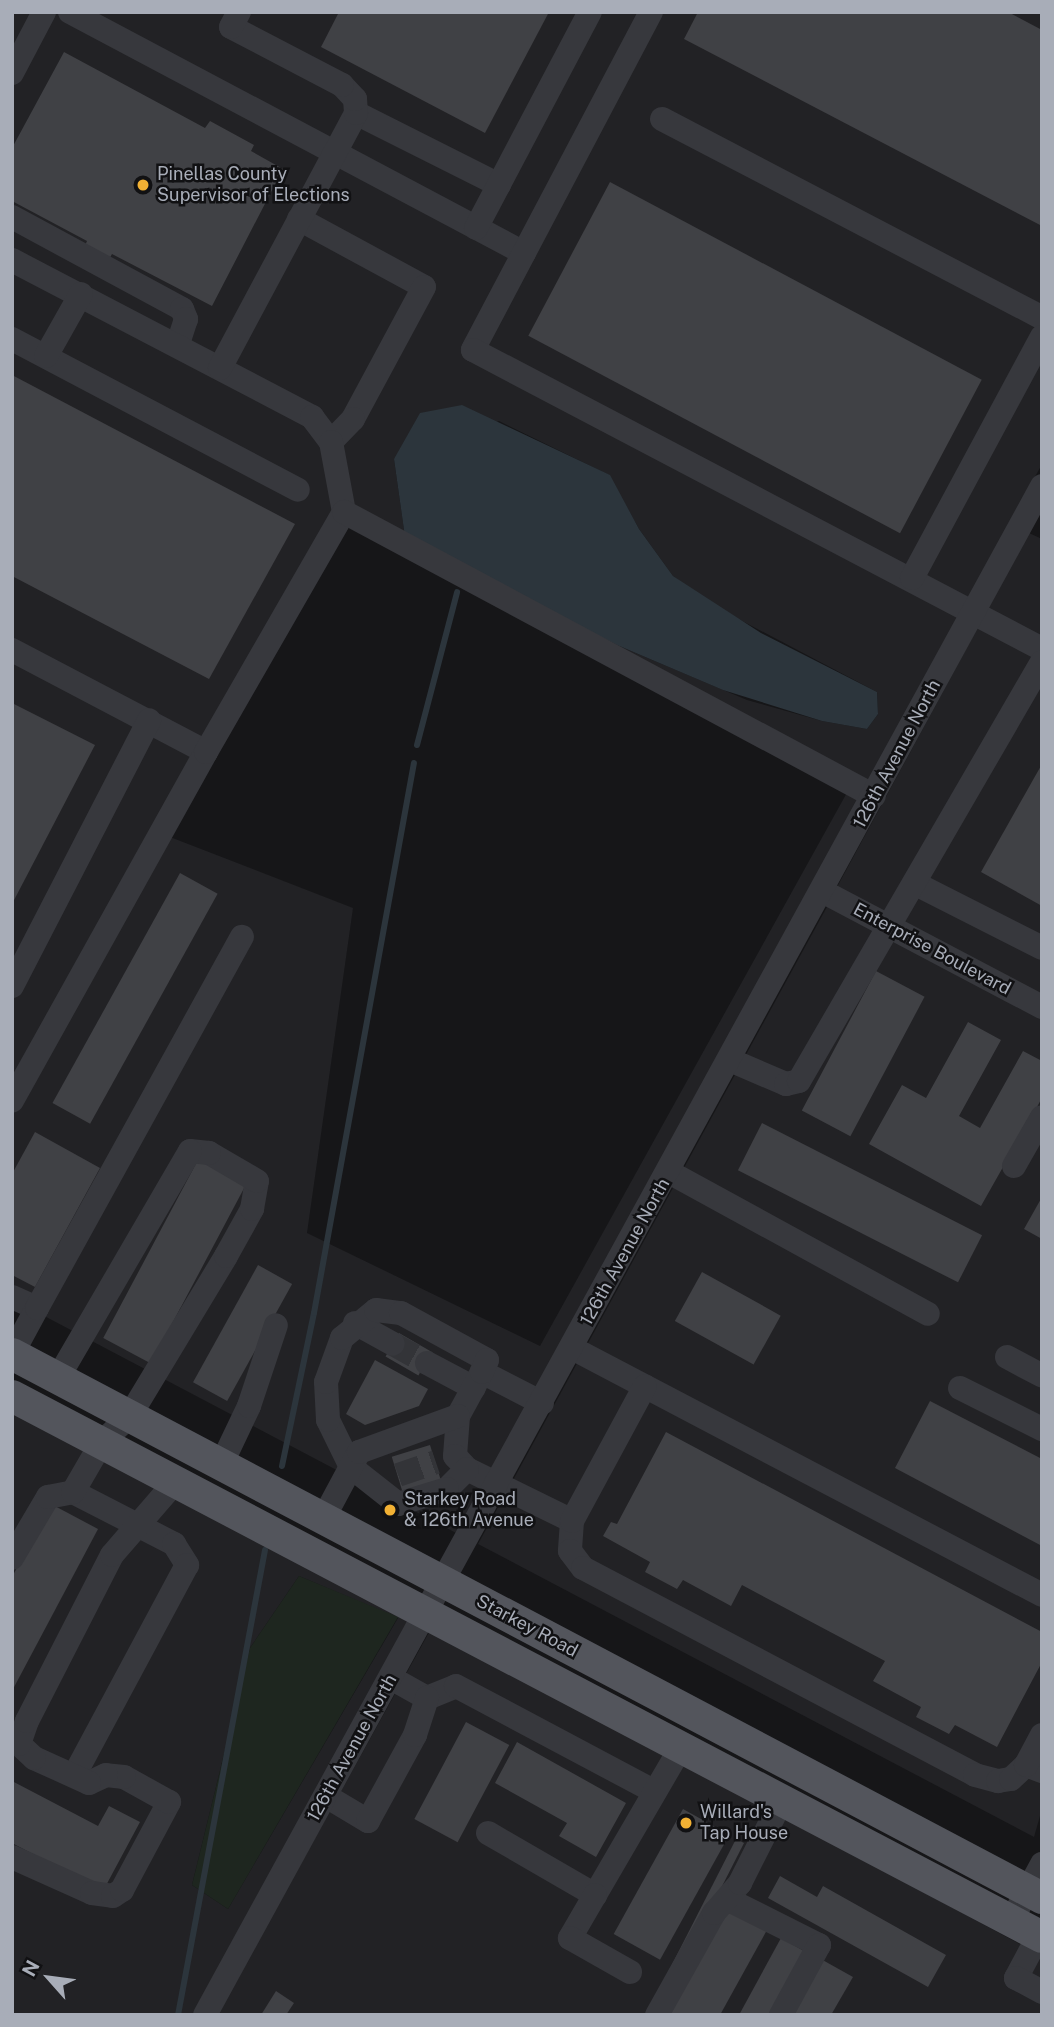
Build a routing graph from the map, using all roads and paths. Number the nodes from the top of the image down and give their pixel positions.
1 (44, 12) edge
2 (70, 12) edge
3 (239, 12) edge
4 (590, 12) edge
5 (651, 12) edge
6 (12, 73) edge
7 (356, 113) junction
8 (662, 119) dead end
9 (335, 153) junction
10 (499, 185) junction
11 (12, 217) edge
12 (299, 219) junction
13 (476, 228) junction
14 (524, 253) junction
15 (12, 260) edge
16 (81, 293) junction
17 (1042, 318) edge
18 (1042, 337) edge
19 (12, 339) edge
20 (177, 345) junction
21 (46, 356) junction
22 (220, 368) junction
23 (331, 442) junction
24 (1042, 486) edge
25 (298, 490) dead end
26 (344, 512) junction
27 (1033, 523) edge
28 (912, 578) junction
29 (974, 610) junction
30 (1042, 649) edge
31 (12, 650) edge
32 (1042, 662) edge
33 (149, 720) junction
34 (206, 752) junction
35 (874, 796) junction
36 (916, 884) junction
37 (822, 891) junction
38 (891, 928) junction
39 (242, 937) dead end
40 (1042, 948) edge
41 (12, 986) edge
42 (1042, 1007) edge
43 (730, 1060) junction
44 (21, 1066) edge
45 (12, 1101) edge
46 (1042, 1117) edge
47 (1014, 1166) dead end
48 (669, 1172) junction
49 (12, 1297) edge
50 (37, 1308) junction
51 (928, 1314) dead end
52 (355, 1323) junction
53 (276, 1325) dead end
54 (393, 1344) tunnel mouth
55 (572, 1348) junction
56 (12, 1354) edge
57 (1007, 1357) dead end
58 (427, 1363) tunnel mouth
59 (1042, 1376) edge
60 (58, 1378) junction
61 (478, 1380) junction
62 (645, 1386) junction
63 (960, 1388) dead end
64 (12, 1396) edge
65 (542, 1402) junction
66 (458, 1416) junction
67 (129, 1417) junction
68 (1042, 1429) edge
69 (102, 1442) junction
70 (452, 1462) junction
71 (221, 1465) junction
72 (351, 1467) junction
73 (398, 1475) tunnel mouth
74 (176, 1481) junction
75 (498, 1483) junction
76 (373, 1485) junction
77 (73, 1492) junction
78 (323, 1519) junction
79 (572, 1521) junction
80 (135, 1526) junction
81 (12, 1558) edge
82 (444, 1583) junction
83 (1042, 1595) edge
84 (427, 1612) junction
85 (391, 1678) junction
86 (427, 1698) junction
87 (1042, 1735) edge
88 (681, 1747) junction
89 (1034, 1768) edge
90 (74, 1776) junction
91 (655, 1792) junction
92 (326, 1796) junction
93 (782, 1800) junction
94 (488, 1833) dead end
95 (12, 1857) edge
96 (1037, 1884) edge
97 (595, 1895) junction
98 (727, 1899) junction
99 (1012, 1921) junction
100 (1041, 1936) edge
101 (630, 1972) dead end
102 (1042, 1992) edge
103 (205, 2015) edge
104 (657, 2015) edge
105 (781, 2015) edge

1 - 6 street
2 - 9 street
3 - 7 street
4 - 10 street
5 - 14 street
7 - 9 street
7 - 10 street
8 - 17 street
9 - 12 street
9 - 13 street
10 - 13 street
11 - 20 street
12 - 22 street
12 - 23 street
13 - 14 street
14 - 28 street
15 - 16 street
16 - 20 street
16 - 21 street
18 - 28 street
19 - 21 street
20 - 22 street
21 - 25 street
22 - 23 street
23 - 26 street
24 - 27 street, 126th Avenue North
26 - 34 street
26 - 35 street
27 - 29 street, 126th Avenue North
28 - 29 street
29 - 30 street
29 - 35 street, 126th Avenue North
31 - 33 street
32 - 36 street
33 - 34 street
33 - 41 street
34 - 44 street
35 - 37 street, 126th Avenue North
36 - 38 street
36 - 40 street
37 - 38 street, Enterprise Boulevard
37 - 43 street, 126th Avenue North
38 - 42 street, Enterprise Boulevard
38 - 43 street
39 - 50 street
43 - 48 street, 126th Avenue North
44 - 45 street
46 - 47 street
48 - 51 street
48 - 55 street, 126th Avenue North
49 - 50 street
50 - 56 street
52 - 54 street
52 - 61 street
52 - 72 street
53 - 71 street
55 - 62 street
55 - 65 street, 126th Avenue North
56 - 60 main road, Starkey Road
57 - 59 street
58 - 61 street
60 - 67 main road, Starkey Road
60 - 67 street
61 - 65 street
61 - 66 street
62 - 79 street
62 - 83 street
63 - 68 street
64 - 69 main road, Starkey Road
65 - 75 street, 126th Avenue North
66 - 70 street
66 - 72 street
67 - 69 street
67 - 71 main road, Starkey Road
69 - 74 main road, Starkey Road
69 - 77 street
70 - 75 street
70 - 76 street
71 - 78 main road, Starkey Road
72 - 76 street
72 - 78 street
73 - 76 street
74 - 80 street
74 - 84 main road, Starkey Road
75 - 79 street
75 - 82 street, 126th Avenue North
77 - 80 street
77 - 81 street
78 - 82 main road, Starkey Road
79 - 89 street
80 - 90 street
80 - 90 street
82 - 84 street, 126th Avenue North
82 - 96 main road, Starkey Road
84 - 85 street, 126th Avenue North
84 - 88 main road, Starkey Road
85 - 86 street
85 - 92 street, 126th Avenue North
86 - 91 street
86 - 92 street
87 - 89 street
88 - 91 street
88 - 93 main road, Starkey Road
90 - 95 street
91 - 97 street
92 - 103 street, 126th Avenue North
93 - 98 street
93 - 99 main road, Starkey Road
94 - 97 street
96 - 99 street
97 - 101 street
98 - 104 street
98 - 105 street
99 - 100 main road, Starkey Road
100 - 102 street

